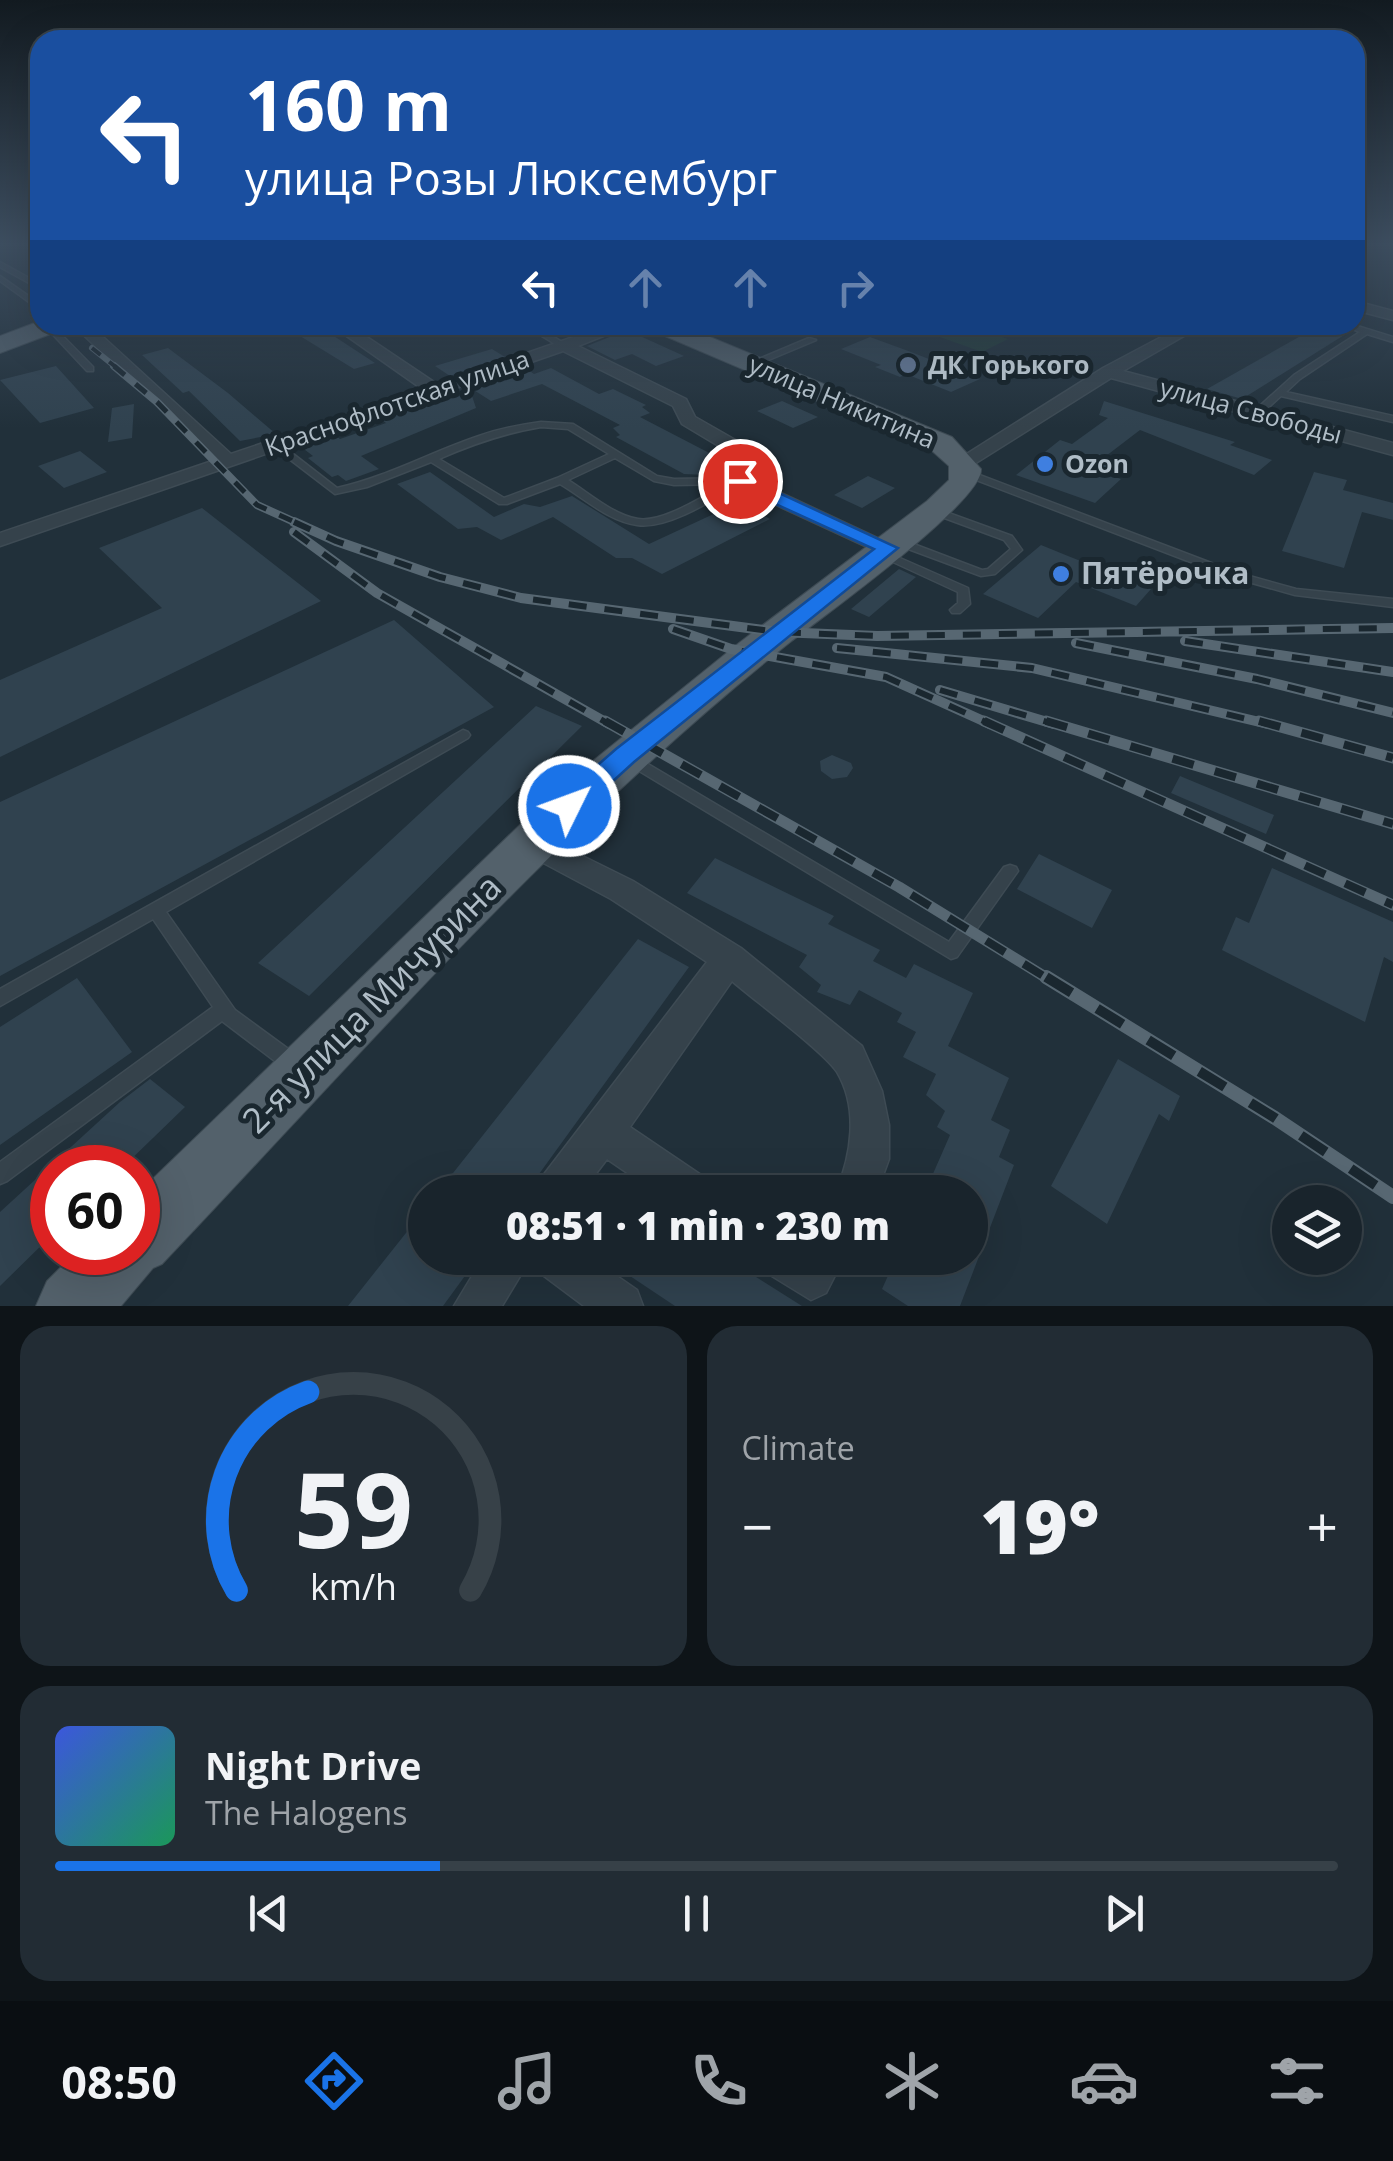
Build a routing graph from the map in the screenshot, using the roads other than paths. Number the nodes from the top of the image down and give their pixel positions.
1 (1365, 308) edge
2 (1393, 316) edge
3 (1366, 331) edge
4 (30, 333) edge
5 (58, 335) edge
6 (91, 335) edge
7 (355, 335) edge
8 (545, 335) edge
9 (594, 335) edge
10 (683, 335) edge
11 (1177, 335) edge
12 (1360, 335) edge
13 (812, 340) dead end
14 (1393, 340) edge
15 (0, 345) edge
16 (563, 346) junction
17 (751, 364) junction
18 (90, 369) dead end
19 (1109, 372) junction
20 (433, 389) junction
21 (1278, 393) junction
22 (1256, 414) junction
23 (1393, 419) edge
24 (276, 444) junction
25 (1393, 449) edge
26 (614, 456) junction
27 (432, 459) junction
28 (222, 464) junction
29 (561, 480) junction
30 (740, 481) junction
31 (958, 483) junction
32 (0, 540) edge
33 (889, 547) junction
34 (1393, 603) edge
35 (956, 610) dead end
36 (464, 735) dead end
37 (625, 756) junction
38 (532, 844) junction
39 (1010, 871) dead end
40 (156, 910) junction
41 (729, 958) junction
42 (0, 998) edge
43 (224, 1009) junction
44 (304, 1072) junction
45 (603, 1132) junction
46 (0, 1174) edge
47 (570, 1175) edge
48 (665, 1175) edge
49 (865, 1175) edge
50 (160, 1218) edge
51 (103, 1275) edge
52 (497, 1275) edge
53 (578, 1275) edge
54 (72, 1306) edge
55 (476, 1306) edge
56 (621, 1306) edge

1 - 2 street
3 - 14 lane
4 - 15 main road
5 - 18 lane
6 - 28 street
7 - 20 street
8 - 16 lane
9 - 16 street, Краснофлотская улица
10 - 17 main road, улица Никитина
11 - 19 street
12 - 21 lane
13 - 17 lane
16 - 20 street, Краснофлотская улица
16 - 30 street
17 - 31 main road, улица Никитина
19 - 22 street, улица Свободы
19 - 31 street
20 - 24 street, Краснофлотская улица
21 - 22 lane
21 - 23 lane
22 - 25 street, улица Свободы
24 - 27 lane
24 - 28 street, Краснофлотская улица
26 - 27 lane
26 - 29 lane
26 - 30 lane
27 - 29 lane
28 - 32 street, Краснофлотская улица
29 - 30 lane
30 - 33 street
31 - 33 main road, 2-я улица Мичурина
31 - 33 lane
31 - 34 lane
33 - 35 lane
33 - 37 main road, 2-я улица Мичурина
36 - 40 lane
37 - 38 main road, 2-я улица Мичурина
37 - 39 lane
38 - 41 street
38 - 44 main road, 2-я улица Мичурина
40 - 42 lane
40 - 43 lane
41 - 45 street
41 - 49 street
43 - 44 lane
43 - 46 lane
44 - 50 main road, 2-я улица Мичурина
45 - 47 street
45 - 48 street
51 - 54 main road
52 - 55 street
53 - 56 street

